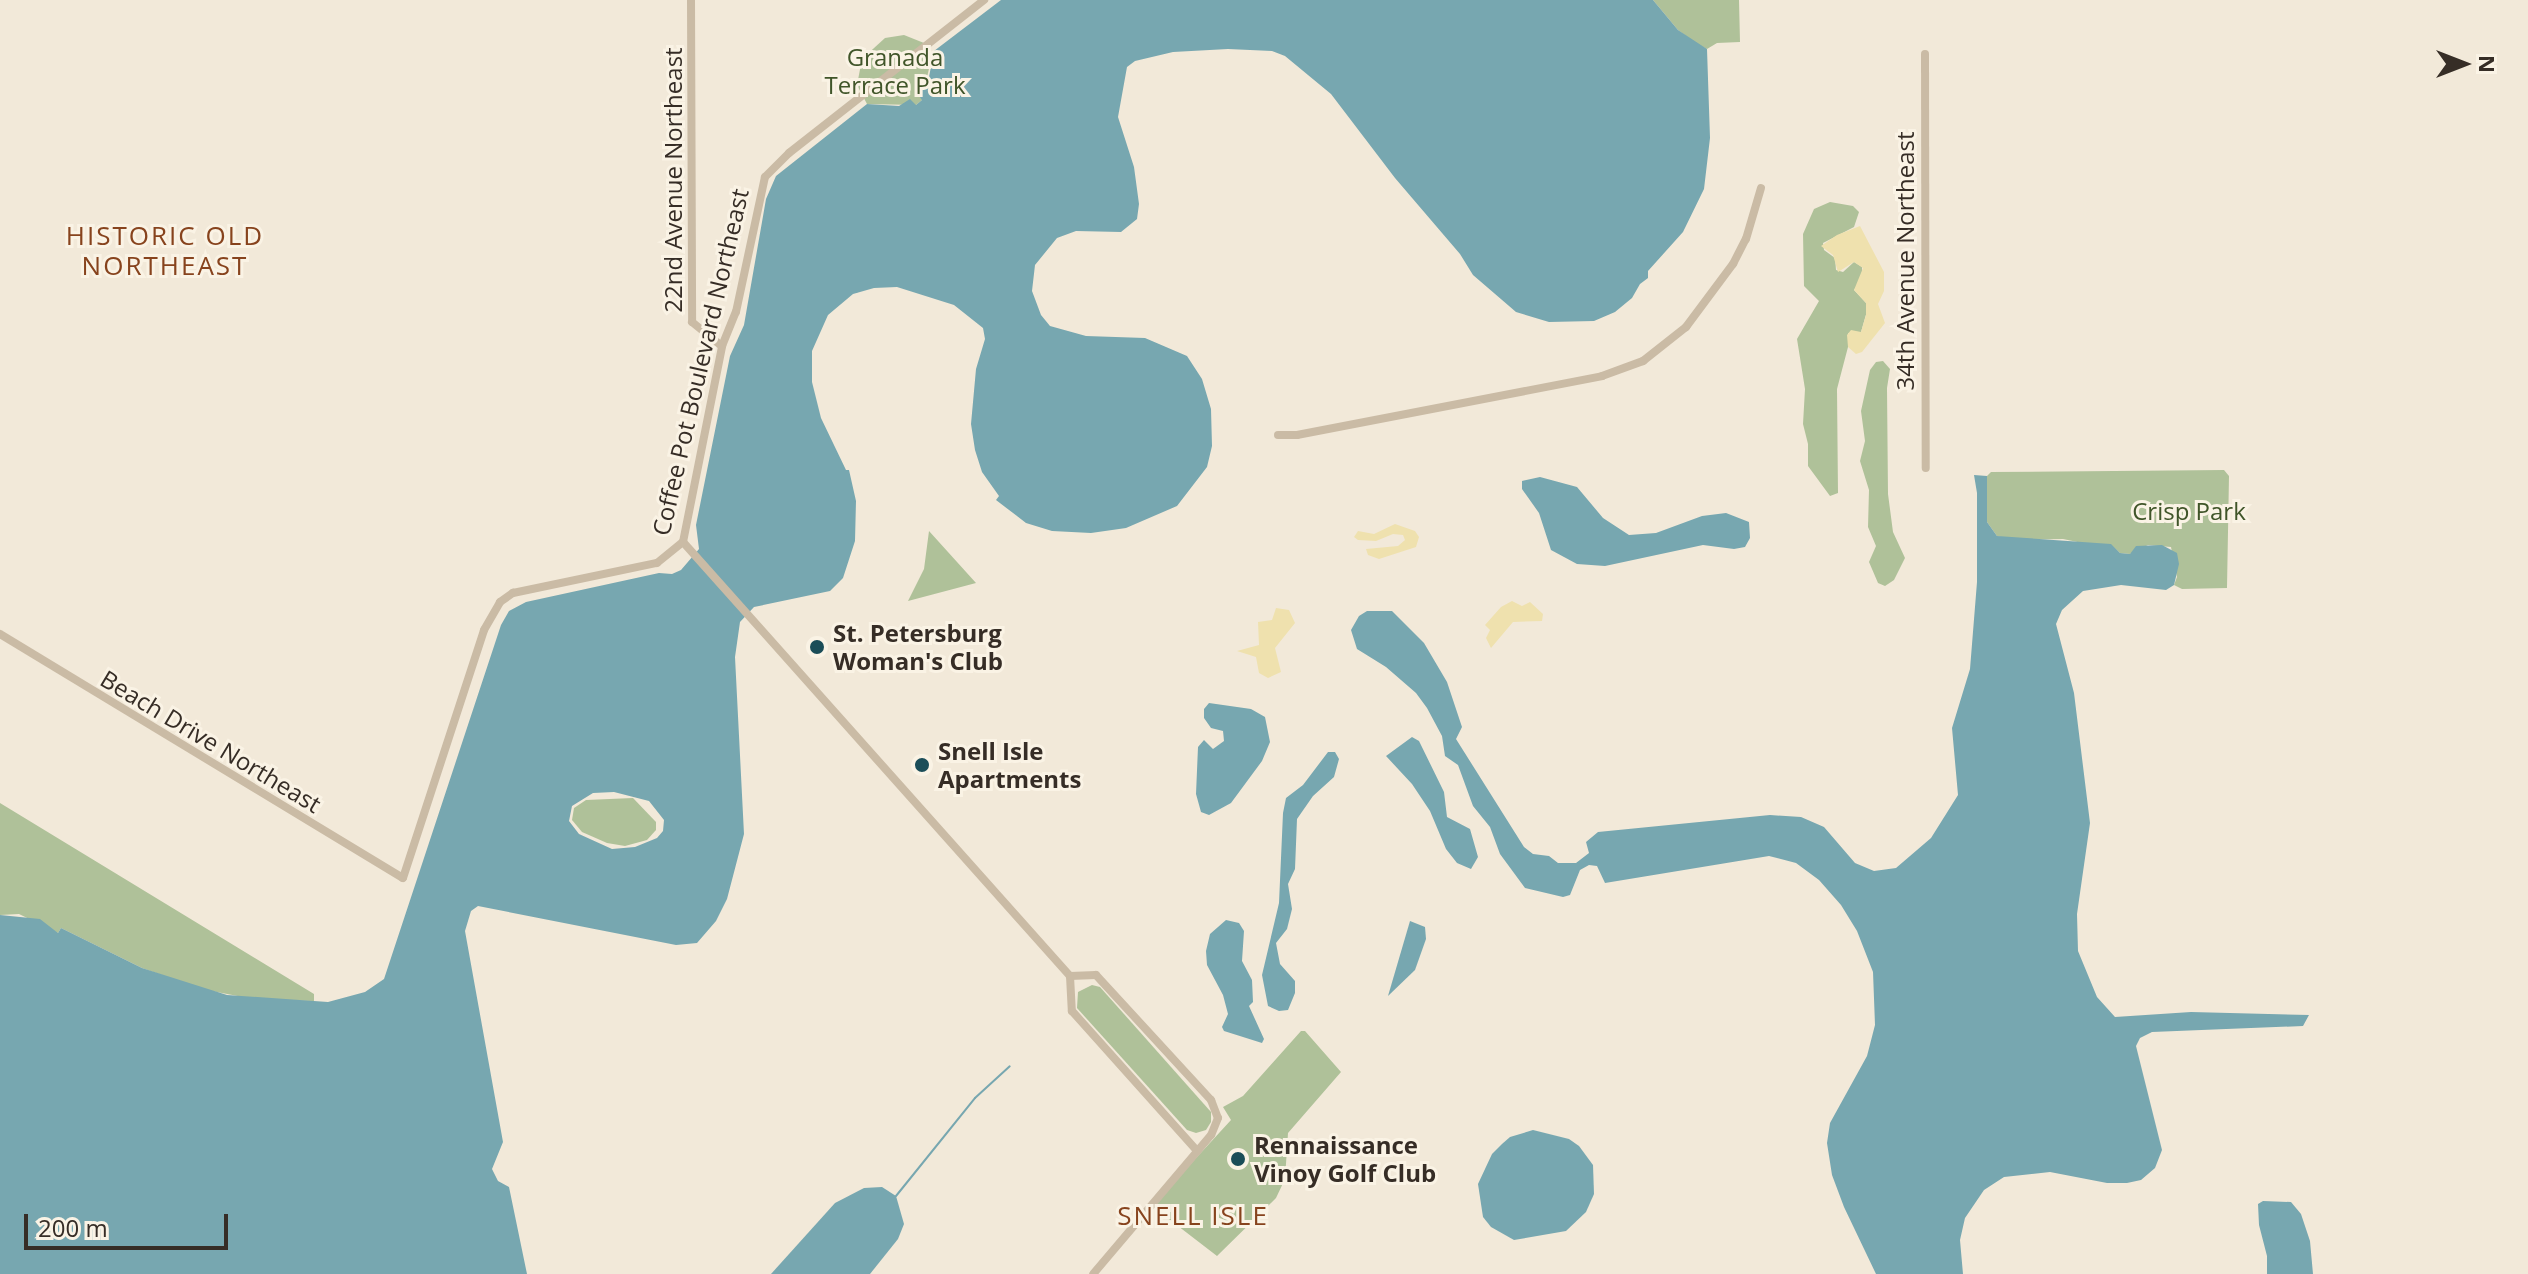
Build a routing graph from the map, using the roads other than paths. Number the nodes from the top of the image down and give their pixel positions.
1 (691, 0) edge
2 (984, 0) edge
3 (1925, 54) dead end
4 (1761, 188) dead end
5 (722, 346) junction
6 (1279, 440) dead end
7 (1926, 468) dead end
8 (683, 542) junction
9 (0, 634) edge
10 (403, 878) joint
11 (1070, 976) junction
12 (1197, 1151) junction
13 (1093, 1274) edge

1 - 5 street, 22nd Avenue Northeast
2 - 5 street, Coffee Pot Boulevard Northeast
3 - 7 street, 34th Avenue Northeast
4 - 6 street
5 - 8 street, Coffee Pot Boulevard Northeast
8 - 10 street, Coffee Pot Boulevard Northeast
8 - 11 street
9 - 10 street, Beach Drive Northeast
11 - 12 street
11 - 12 street
12 - 13 street

